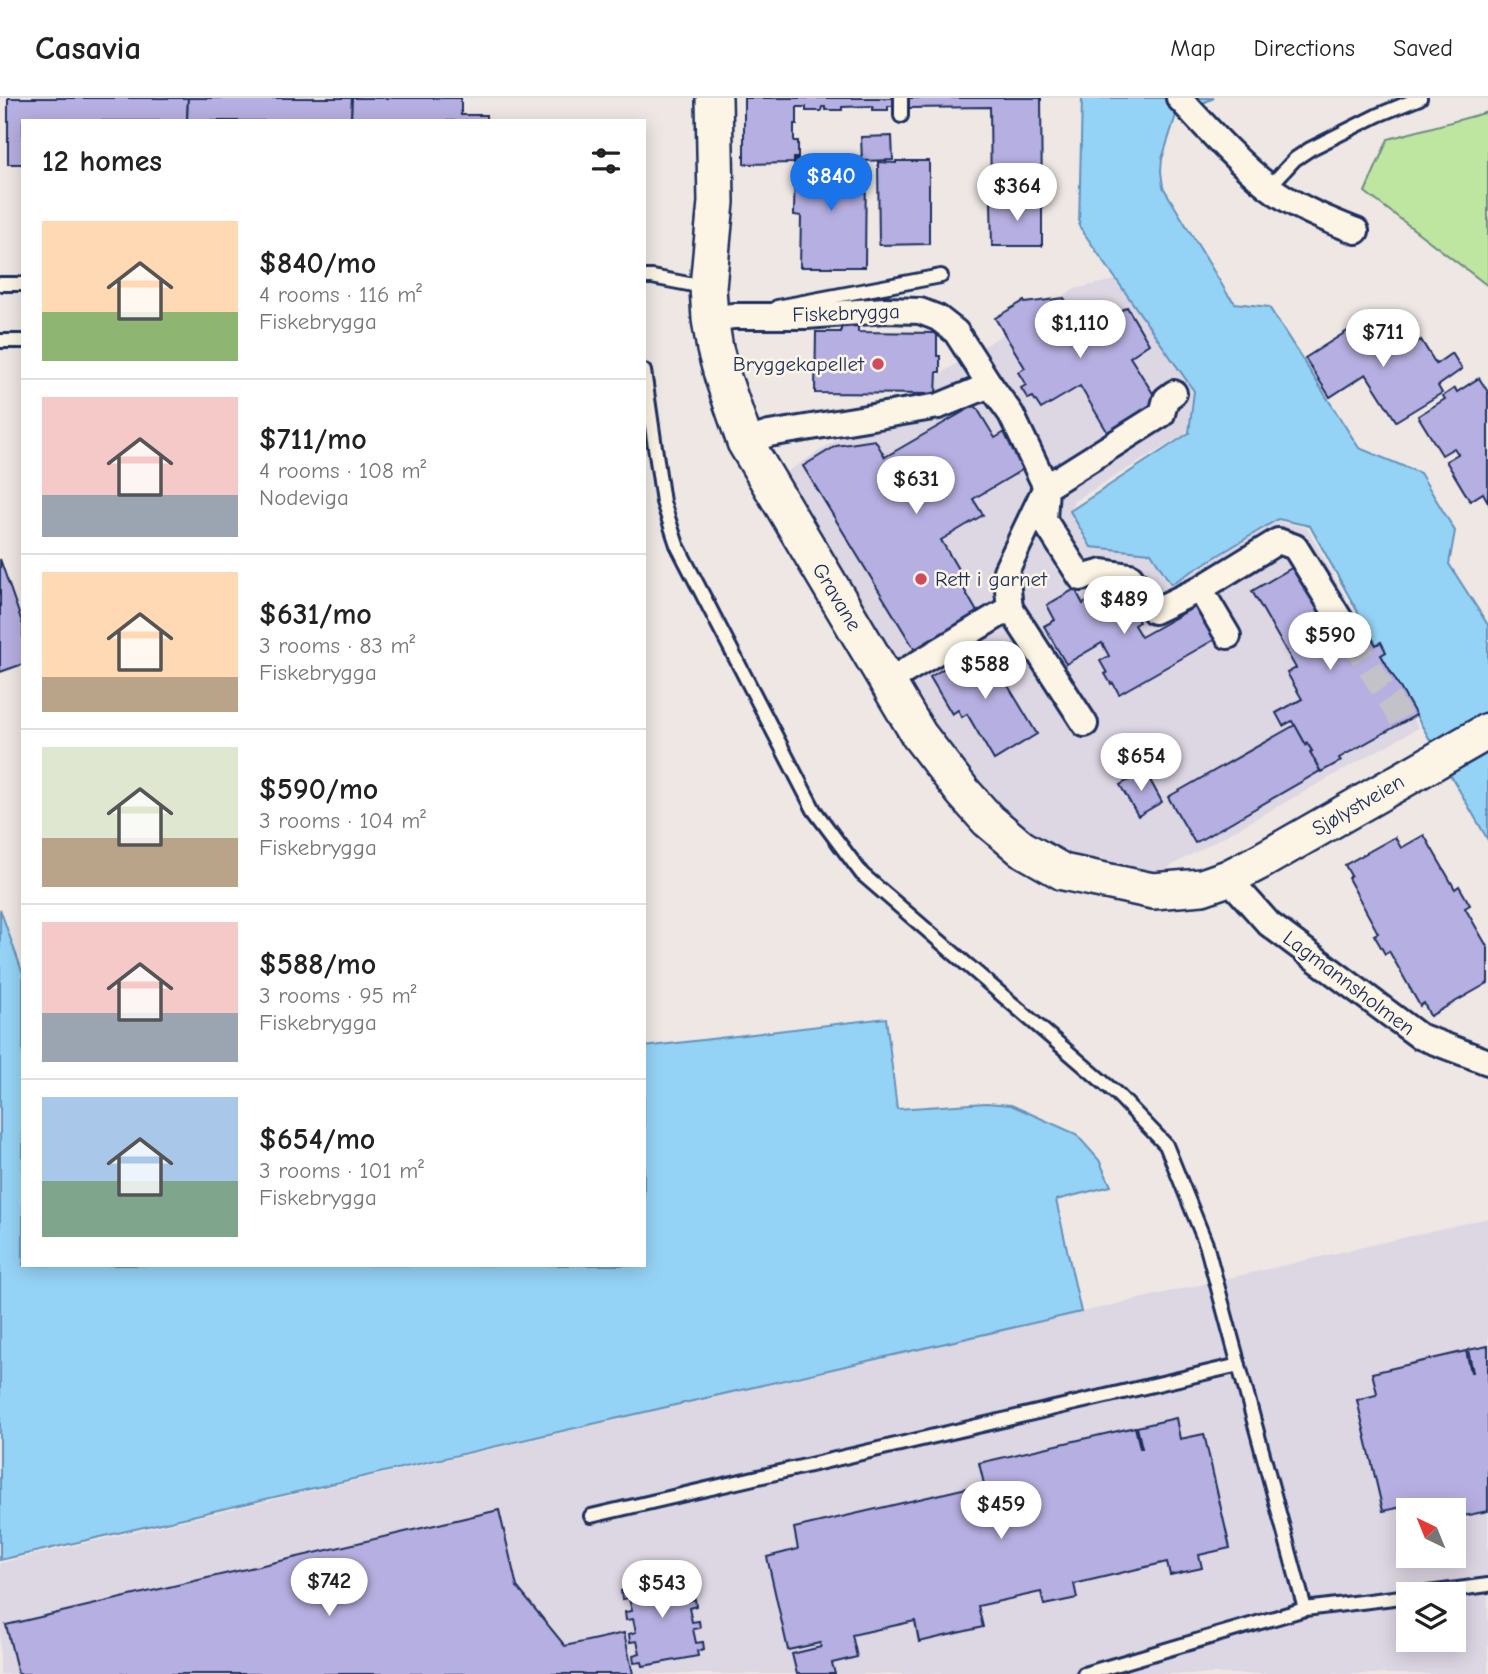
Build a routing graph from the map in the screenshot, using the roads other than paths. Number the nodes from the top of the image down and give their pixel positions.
1 (714, 98) edge
2 (901, 98) edge
3 (1179, 98) edge
4 (1420, 98) edge
5 (901, 116) dead end
6 (1269, 187) junction
7 (1356, 232) dead end
8 (941, 276) dead end
9 (646, 277) edge
10 (0, 284) edge
11 (21, 284) edge
12 (709, 304) junction
13 (0, 341) edge
14 (21, 341) edge
15 (646, 385) edge
16 (990, 385) junction
17 (1174, 393) dead end
18 (745, 442) junction
19 (1046, 487) junction
20 (1200, 589) junction
21 (1010, 608) junction
22 (1228, 636) dead end
23 (1351, 637) tunnel mouth
24 (887, 682) junction
25 (1085, 723) dead end
26 (1488, 731) edge
27 (1228, 878) junction
28 (1488, 1062) edge
29 (1239, 1365) junction
30 (591, 1516) dead end
31 (1488, 1585) edge
32 (1466, 1588) edge
33 (1396, 1598) edge
34 (1305, 1609) junction
35 (1084, 1674) edge

1 - 12 street, Gravane
2 - 5 lane
3 - 6 street
4 - 6 lane
6 - 7 street
8 - 12 lane
9 - 12 lane
10 - 11 lane
12 - 16 street, Fiskebrygga
12 - 18 street, Gravane
13 - 14 lane
15 - 29 lane
16 - 18 street
16 - 19 street, Fiskebrygga
17 - 19 street
18 - 24 street, Gravane
19 - 20 street, Fiskebrygga
19 - 21 street
20 - 22 street
20 - 23 street, Fiskebrygga
21 - 24 street
21 - 25 street
24 - 27 street, Gravane
26 - 27 street, Sjølystveien
27 - 28 street, Lagmannsholmen
29 - 30 lane
29 - 34 lane
31 - 32 lane
33 - 34 lane
34 - 35 lane

